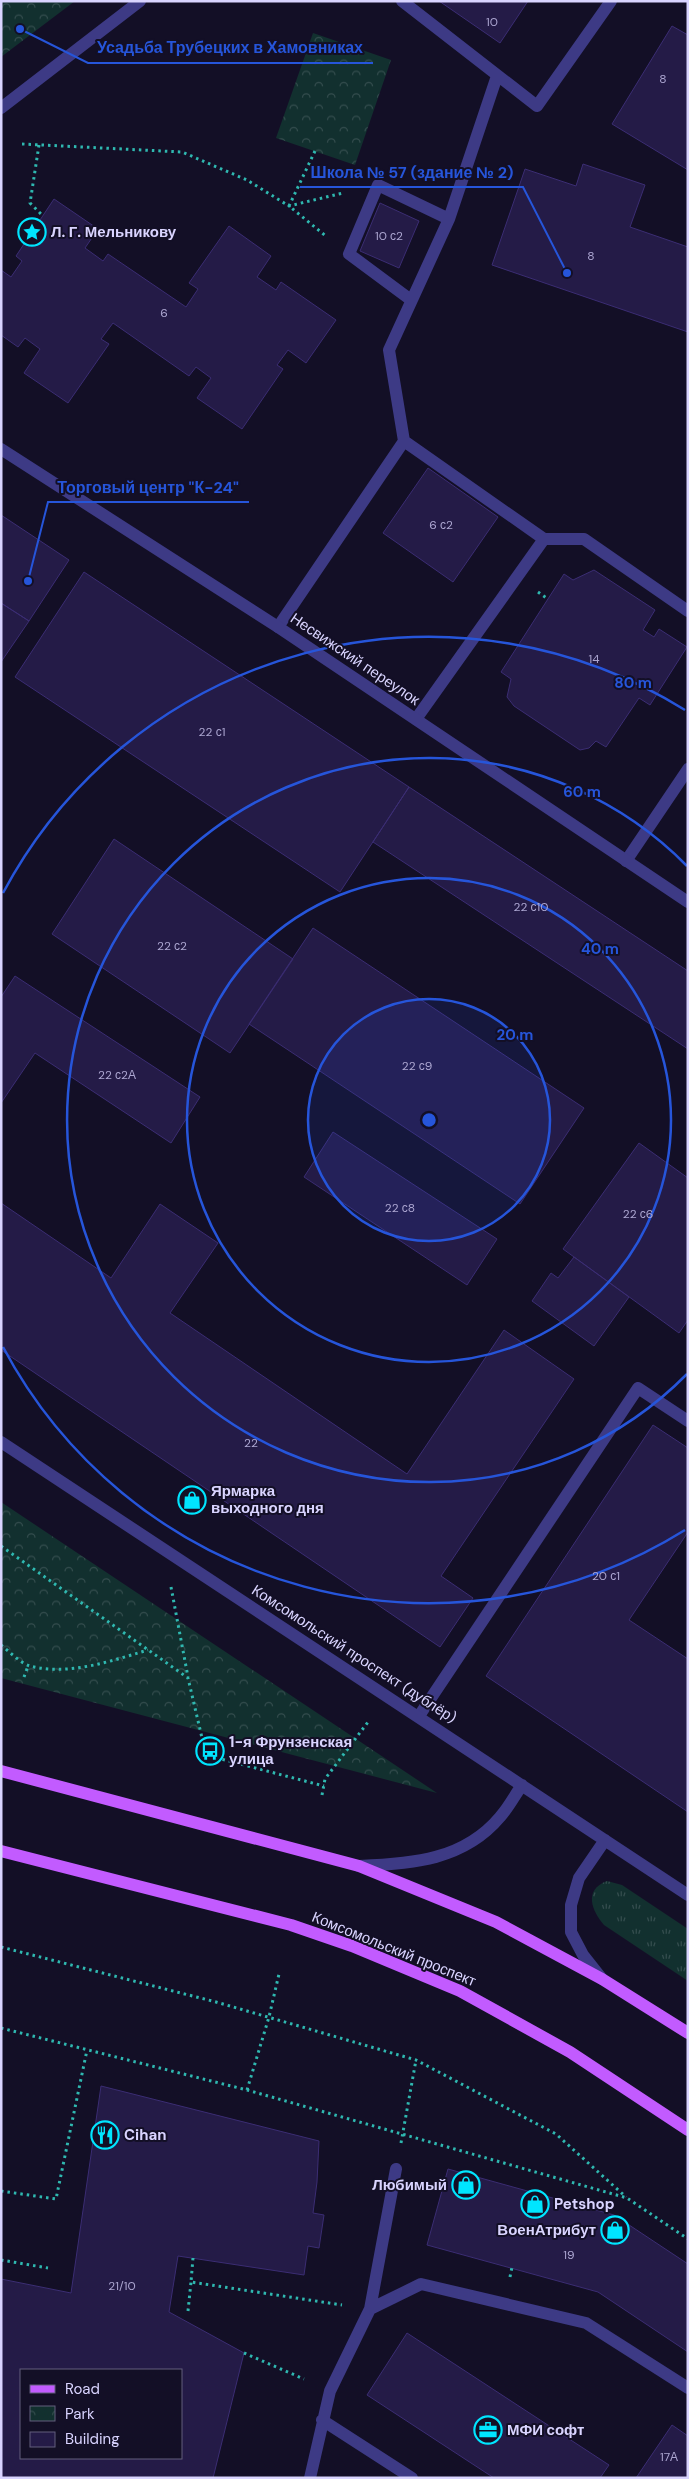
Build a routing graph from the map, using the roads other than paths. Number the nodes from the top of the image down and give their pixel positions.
1 (140, 1) edge
2 (402, 1) edge
3 (611, 1) edge
4 (497, 76) junction
5 (1, 108) edge
6 (449, 219) junction
7 (411, 300) junction
8 (404, 441) junction
9 (1, 449) edge
10 (544, 539) junction
11 (688, 611) edge
12 (278, 627) junction
13 (416, 719) junction
14 (688, 769) edge
15 (626, 861) junction
16 (688, 902) edge
17 (688, 1421) edge
18 (1, 1442) edge
19 (419, 1716) junction
20 (1, 1771) edge
21 (522, 1785) junction
22 (605, 1840) junction
23 (1, 1850) edge
24 (359, 1866) junction
25 (688, 1895) edge
26 (602, 1979) junction
27 (688, 2032) edge
28 (688, 2130) edge
29 (396, 2169) road end
30 (370, 2309) junction
31 (688, 2388) edge
32 (322, 2420) junction
33 (310, 2478) edge
34 (412, 2478) edge

1 - 5 street
2 - 4 street
3 - 4 street
4 - 6 street
6 - 7 street
6 - 7 street
7 - 8 street
8 - 10 street
8 - 12 street
9 - 12 street, Несвижский переулок
10 - 11 street
10 - 13 street
12 - 13 street, Несвижский переулок
13 - 15 street, Несвижский переулок
14 - 15 street
15 - 16 street, Несвижский переулок
17 - 19 street
18 - 19 street, Комсомольский проспект (дублёр)
19 - 21 street, Комсомольский проспект (дублёр)
20 - 24 main road
21 - 22 street, Комсомольский проспект (дублёр)
21 - 24 street
22 - 25 street, Комсомольский проспект (дублёр)
22 - 26 street
23 - 28 main road, Комсомольский проспект
24 - 26 main road
26 - 27 main road
29 - 30 street
30 - 31 street
30 - 32 street
32 - 33 street
32 - 34 street

